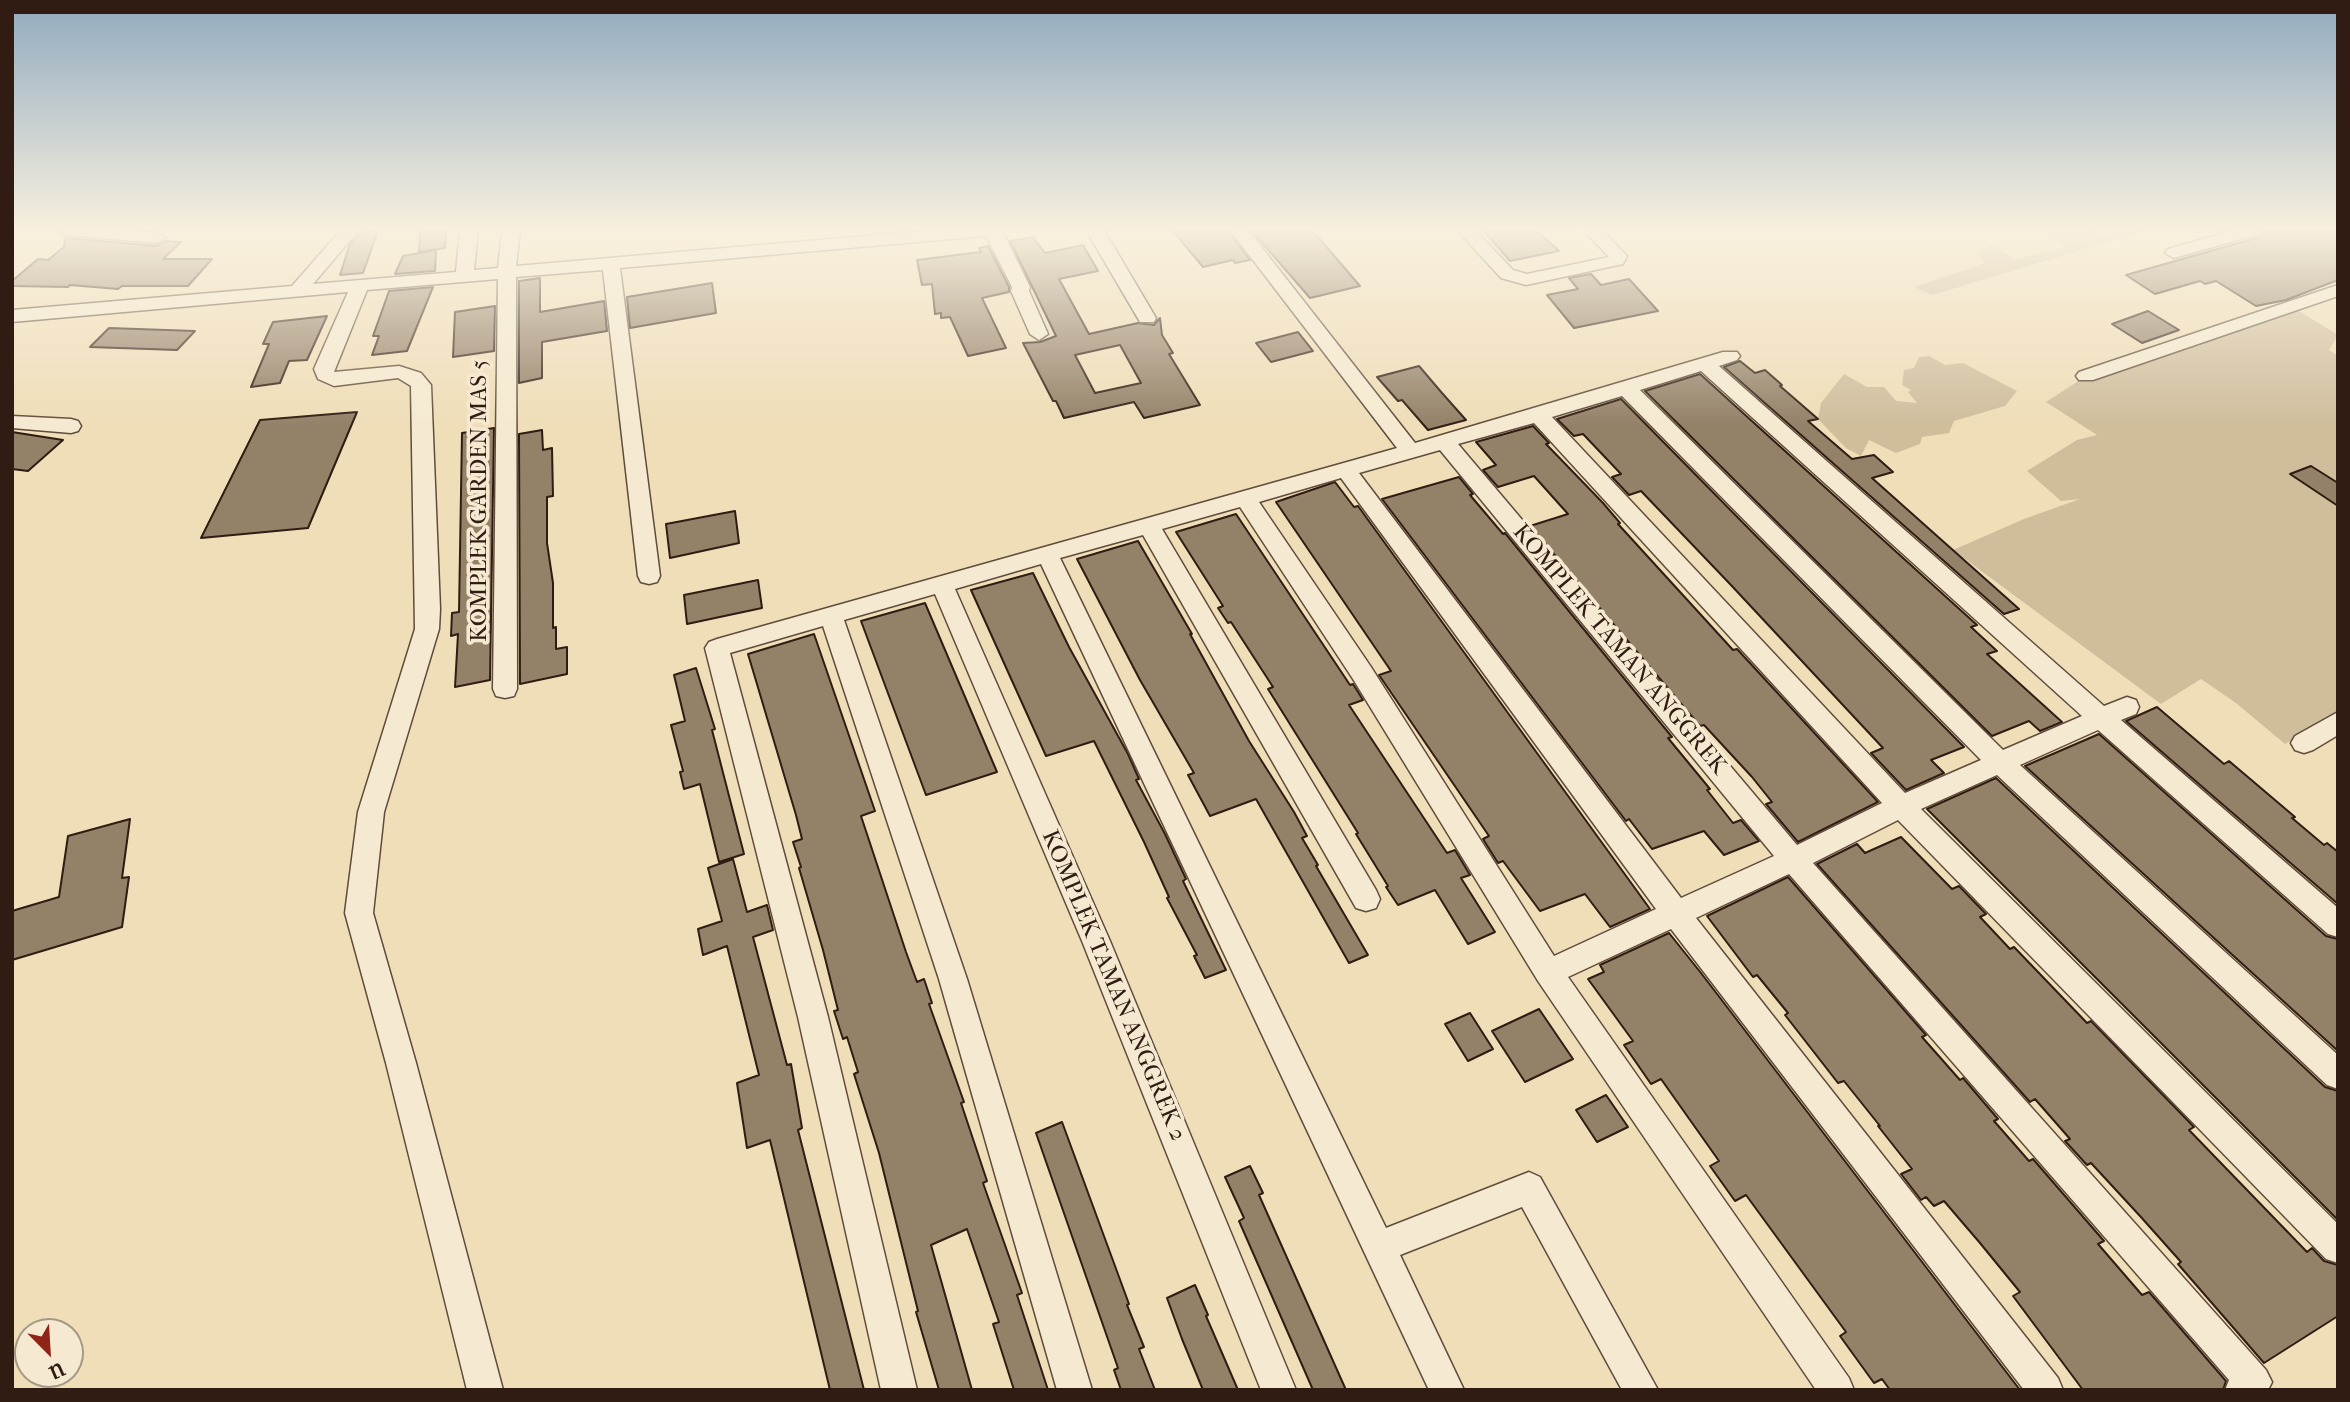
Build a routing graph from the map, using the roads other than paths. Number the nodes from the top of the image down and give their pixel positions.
1 (255, 295) edge
2 (356, 295) edge
3 (507, 295) edge
4 (612, 295) edge
5 (1022, 295) edge
6 (1134, 295) edge
7 (1290, 295) edge
8 (2322, 295) edge
9 (12, 316) edge
10 (1147, 318) dead end
11 (1039, 334) dead end
12 (1730, 356) dead end
13 (1705, 363) junction
14 (2087, 376) dead end
15 (1626, 388) junction
16 (1538, 415) junction
17 (12, 422) edge
18 (71, 426) dead end
19 (1444, 441) junction
20 (1410, 450) junction
21 (1346, 470) junction
22 (1246, 499) junction
23 (1149, 526) junction
24 (1047, 554) junction
25 (649, 576) dead end
26 (942, 584) junction
27 (831, 615) junction
28 (505, 689) dead end
29 (2127, 707) dead end
30 (2101, 718) junction
31 (2338, 722) edge
32 (2304, 743) dead end
33 (1999, 762) junction
34 (1901, 806) junction
35 (1793, 860) junction
36 (1366, 900) dead end
37 (1676, 914) junction
38 (2338, 925) edge
39 (1548, 972) junction
40 (2338, 1075) edge
41 (1379, 1247) junction
42 (2338, 1247) edge
43 (485, 1390) edge
44 (899, 1390) edge
45 (1075, 1390) edge
46 (1279, 1390) edge
47 (1447, 1390) edge
48 (1641, 1390) edge
49 (1836, 1390) edge
50 (2046, 1390) edge
51 (2242, 1390) edge

1 - 9 street
2 - 43 street
3 - 28 street, KOMPLEK GARDEN MAS 5
4 - 25 street
5 - 11 street
6 - 10 street
7 - 20 street
8 - 14 street
12 - 13 street
13 - 15 street
13 - 30 street
15 - 16 street
15 - 33 street
16 - 19 street
16 - 34 street
17 - 18 street
19 - 20 street
19 - 35 street, KOMPLEK TAMAN ANGGREK
20 - 21 street
21 - 22 street
21 - 37 street
22 - 23 street
22 - 39 street
23 - 24 street
23 - 36 street
24 - 26 street
24 - 41 street
26 - 27 street
26 - 46 street, KOMPLEK TAMAN ANGGREK 2
27 - 44 street
27 - 45 street
29 - 30 street
30 - 33 street
30 - 38 street
31 - 32 street
33 - 34 street
33 - 40 street
34 - 35 street
34 - 42 street
35 - 37 street
35 - 51 street, KOMPLEK TAMAN ANGGREK
37 - 39 street
37 - 50 street
39 - 49 street
41 - 47 street
41 - 48 street

